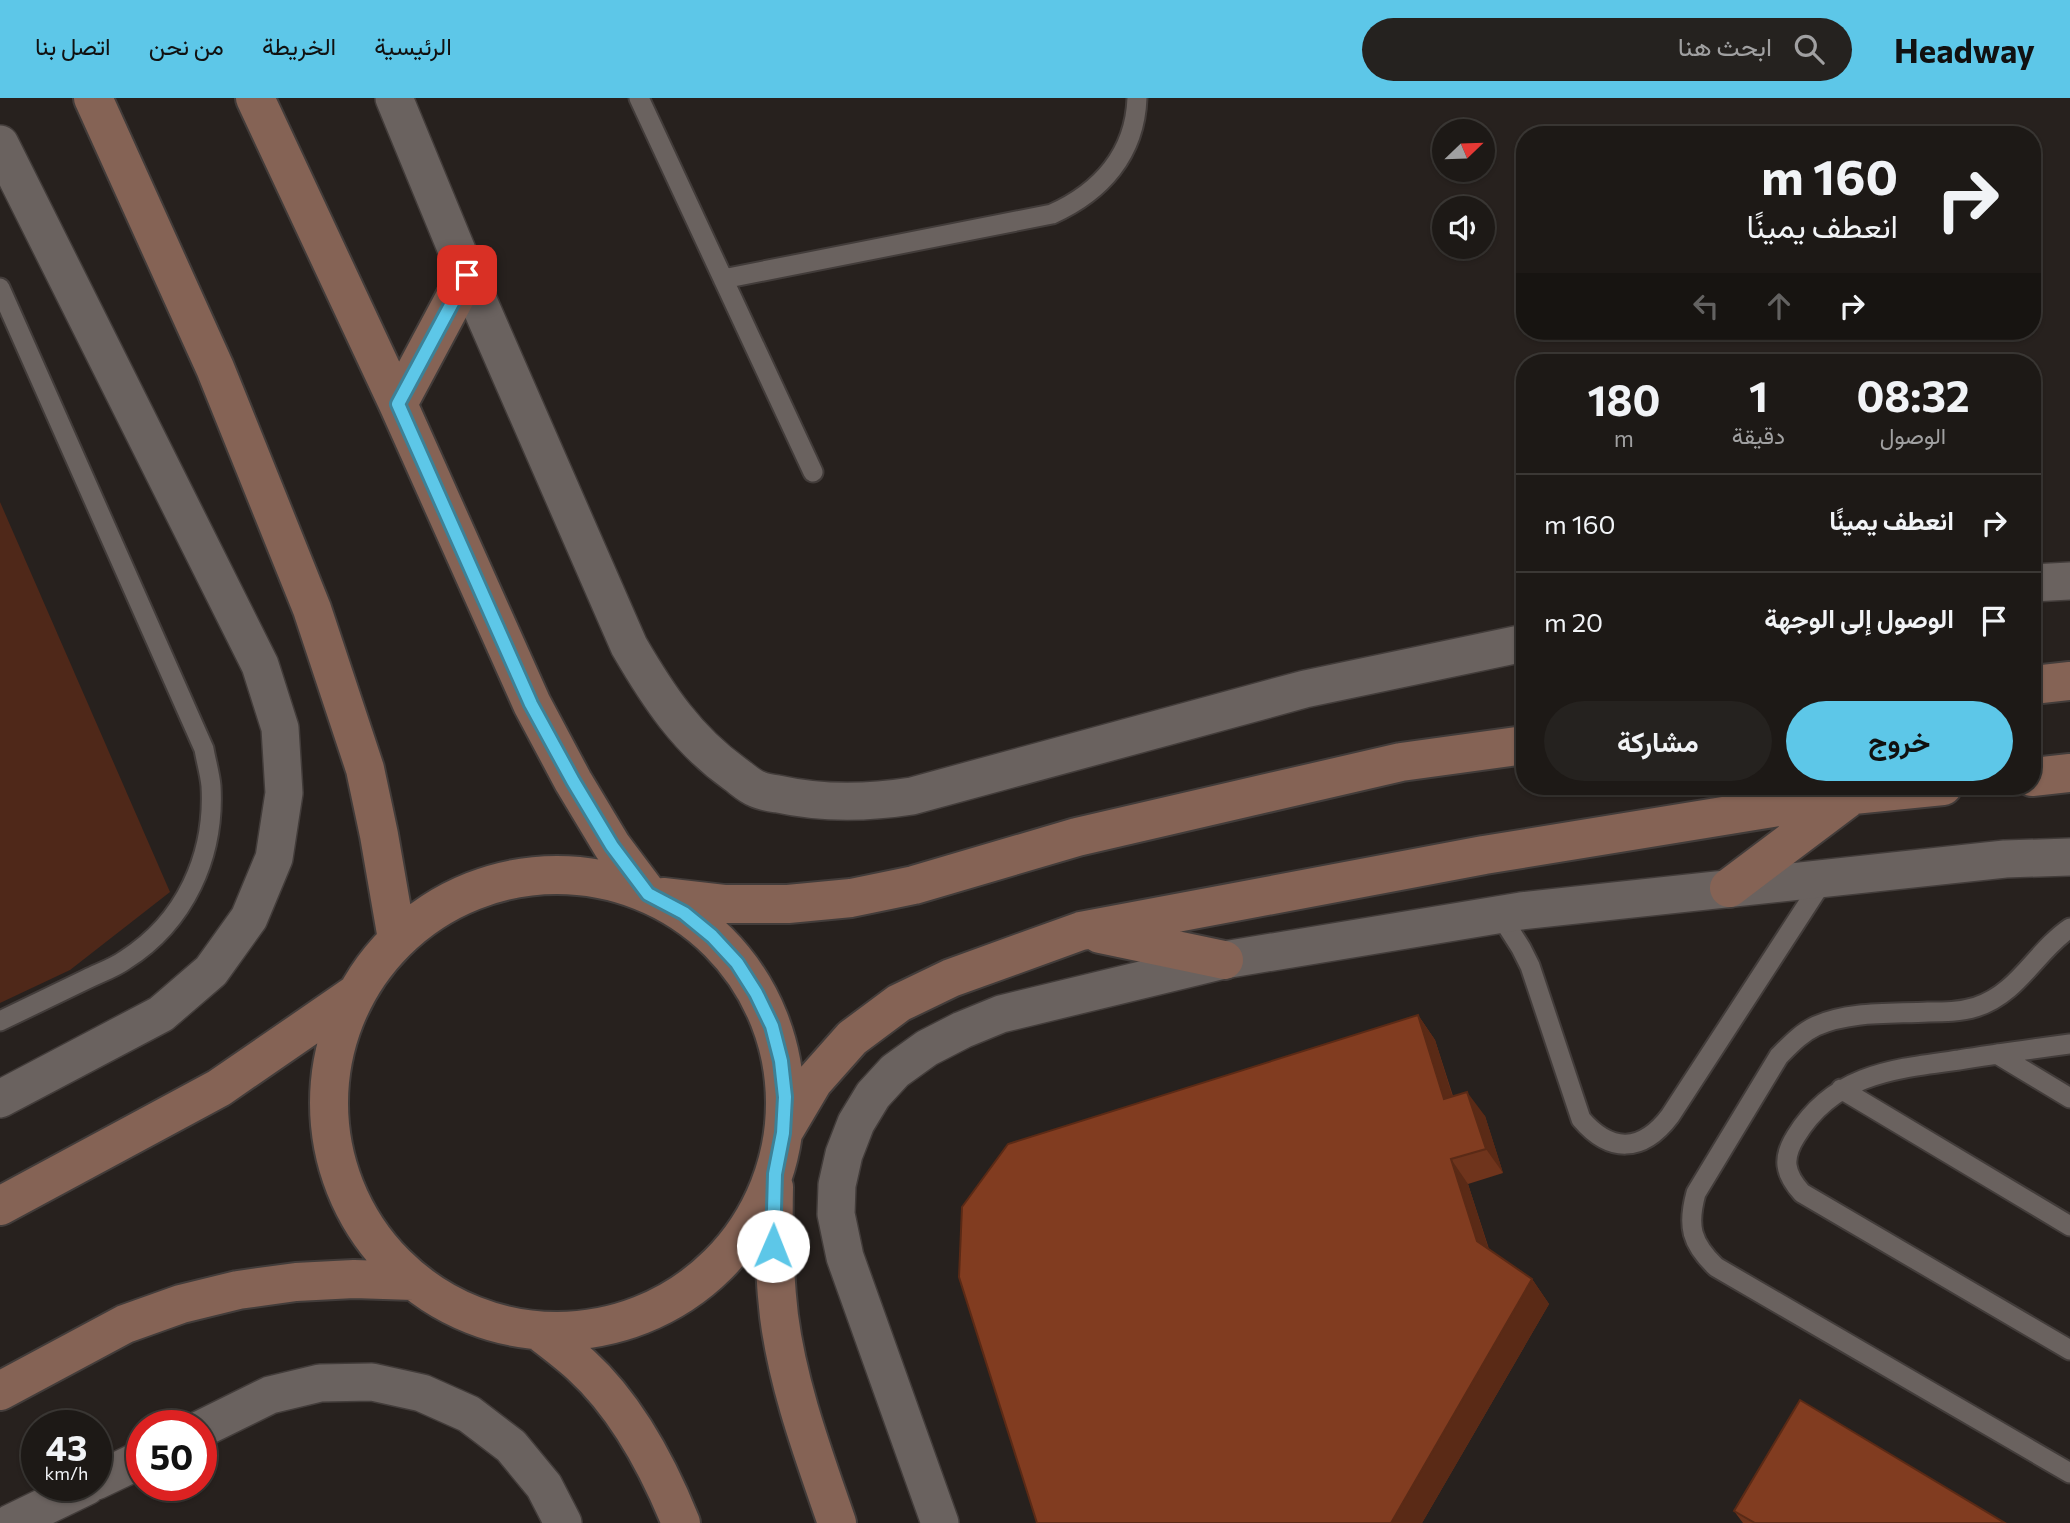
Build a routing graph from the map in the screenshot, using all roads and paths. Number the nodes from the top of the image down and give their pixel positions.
1 (93, 98) edge
2 (255, 98) edge
3 (394, 98) edge
4 (639, 98) edge
5 (1136, 98) edge
6 (0, 144) edge
7 (467, 275) junction
8 (723, 279) junction
9 (0, 288) edge
10 (398, 404) junction
11 (813, 472) dead end
12 (2070, 581) edge
13 (2041, 583) edge
14 (1516, 645) edge
15 (2070, 681) edge
16 (2041, 684) edge
17 (1516, 746) edge
18 (2070, 773) edge
19 (2041, 775) edge
20 (1853, 795) joint
21 (2070, 857) edge
22 (1824, 879) junction
23 (1728, 888) junction
24 (650, 895) junction
25 (1500, 915) junction
26 (2070, 929) edge
27 (1081, 930) junction
28 (397, 939) junction
29 (1224, 960) junction
30 (357, 993) junction
31 (0, 1021) edge
32 (2070, 1044) edge
33 (1997, 1054) junction
34 (1841, 1089) junction
35 (2070, 1098) edge
36 (0, 1099) edge
37 (783, 1133) junction
38 (775, 1174) junction
39 (0, 1206) edge
40 (2070, 1226) edge
41 (414, 1281) junction
42 (539, 1331) junction
43 (2070, 1350) edge
44 (0, 1391) edge
45 (217, 1421) edge
46 (2070, 1473) edge
47 (56, 1501) edge
48 (11, 1523) edge
49 (563, 1523) edge
50 (681, 1523) edge
51 (837, 1523) edge
52 (940, 1523) edge

1 - 28 main road
2 - 10 main road
3 - 7 street
4 - 8 lane
5 - 8 lane
6 - 36 street
7 - 10 main road
7 - 14 street
8 - 11 lane
9 - 31 lane
10 - 24 main road
12 - 13 street
15 - 16 main road
17 - 24 main road
18 - 19 main road
20 - 23 main road
20 - 27 main road
21 - 22 street
22 - 23 street
22 - 25 lane
23 - 25 street
24 - 28 main road
24 - 37 main road
25 - 29 street
26 - 46 lane
27 - 29 main road
27 - 37 main road
28 - 30 main road
29 - 52 street
30 - 39 main road
30 - 41 main road
32 - 33 lane
33 - 34 lane
33 - 35 lane
34 - 40 lane
34 - 43 lane
37 - 38 main road
38 - 42 main road
38 - 51 main road
41 - 42 main road
41 - 44 main road
42 - 50 main road
45 - 49 street
47 - 48 street

